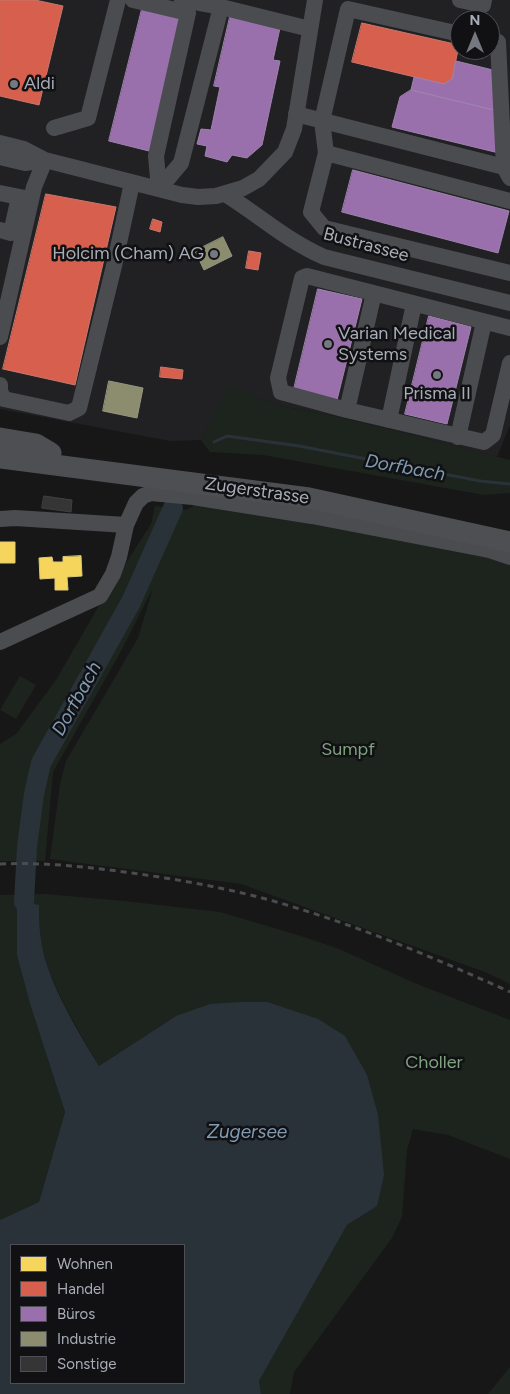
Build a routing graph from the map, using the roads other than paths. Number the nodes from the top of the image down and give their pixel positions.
1 (118, 0) edge
2 (133, 0) edge
3 (182, 0) edge
4 (315, 0) edge
5 (460, 0) edge
6 (484, 0) edge
7 (221, 7) junction
8 (310, 29) junction
9 (450, 32) edge
10 (499, 60) edge
11 (296, 114) junction
12 (322, 121) junction
13 (54, 128) dead end
14 (0, 143) edge
15 (326, 154) junction
16 (0, 157) edge
17 (45, 160) junction
18 (507, 172) edge
19 (132, 183) junction
20 (158, 189) junction
21 (0, 193) edge
22 (225, 194) junction
23 (25, 198) junction
24 (510, 201) edge
25 (0, 230) edge
26 (510, 273) edge
27 (374, 293) junction
28 (510, 303) edge
29 (414, 304) junction
30 (484, 322) junction
31 (510, 328) edge
32 (0, 337) edge
33 (510, 363) edge
34 (0, 385) edge
35 (347, 410) junction
36 (389, 420) junction
37 (458, 437) junction
38 (0, 438) edge
39 (0, 445) edge
40 (51, 453) junction
41 (0, 458) edge
42 (0, 519) edge
43 (126, 525) junction
44 (510, 528) edge
45 (510, 542) edge
46 (510, 557) edge
47 (0, 642) edge

1 - 13 street
2 - 20 street
3 - 7 street
4 - 8 street
5 - 6 street
7 - 8 street
7 - 20 street
8 - 11 street
9 - 12 street
10 - 18 street
11 - 12 street
11 - 22 street
12 - 15 street
12 - 18 street
14 - 17 street
15 - 24 street
15 - 26 street
16 - 17 street
17 - 19 street
17 - 23 street
19 - 20 street
19 - 34 street
20 - 22 street
21 - 23 street
22 - 28 street, Bustrassee
23 - 25 street
23 - 32 street
27 - 29 street
27 - 35 street
27 - 35 street
29 - 30 street
29 - 36 street
30 - 31 street
30 - 37 street
33 - 37 street
35 - 36 street
36 - 37 street
38 - 40 main road
39 - 40 main road, Zugerstrasse
40 - 44 main road, Zugerstrasse
41 - 45 main road, Zugerstrasse
42 - 43 street
43 - 46 street, Zugerstrasse
43 - 47 street

